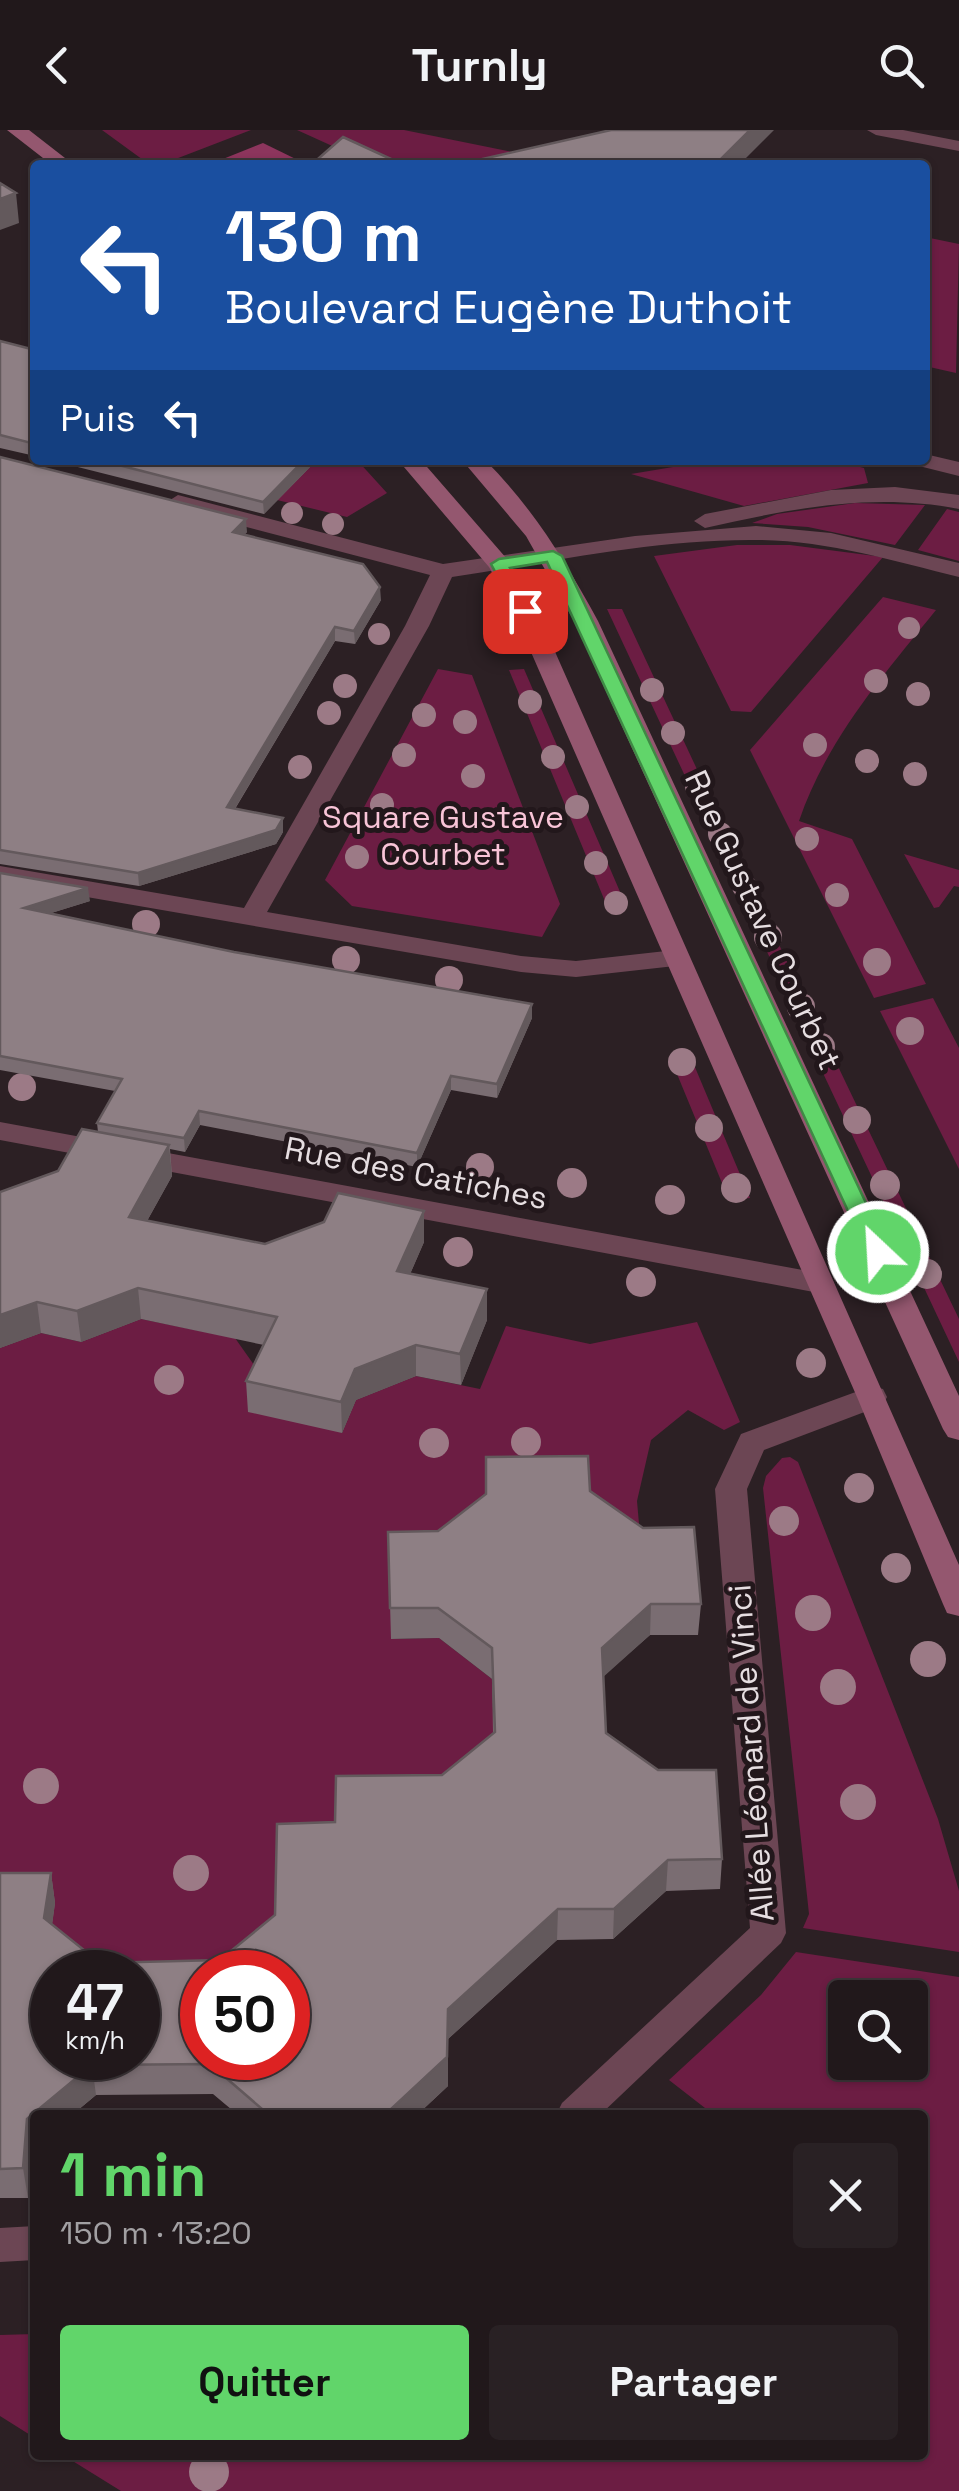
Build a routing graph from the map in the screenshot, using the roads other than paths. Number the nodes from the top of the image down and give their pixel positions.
1 (18, 130) edge
2 (876, 130) edge
3 (959, 146) edge
4 (57, 160) edge
5 (930, 462) edge
6 (413, 465) edge
7 (479, 465) edge
8 (959, 469) edge
9 (148, 495) edge
10 (959, 502) edge
11 (635, 543) junction
12 (553, 556) junction
13 (499, 564) junction
14 (443, 570) junction
15 (959, 570) edge
16 (0, 874) edge
17 (251, 918) junction
18 (675, 958) junction
19 (0, 1131) edge
20 (820, 1284) junction
21 (872, 1396) junction
22 (959, 1429) edge
23 (959, 1604) edge
24 (580, 2110) edge
25 (30, 2243) edge
26 (0, 2244) edge

1 - 4 main road
2 - 3 lane
5 - 8 street
6 - 13 main road
7 - 12 main road, Rue Gustave Courbet
9 - 14 street
10 - 11 street
11 - 12 street
11 - 15 street
12 - 13 street
12 - 22 main road, Rue Gustave Courbet
13 - 14 street
13 - 18 main road
14 - 17 street
16 - 17 street
17 - 18 street
18 - 20 main road
19 - 20 street, Rue des Catiches
20 - 21 main road
21 - 23 main road
21 - 24 street, Allée Léonard de Vinci
25 - 26 street

